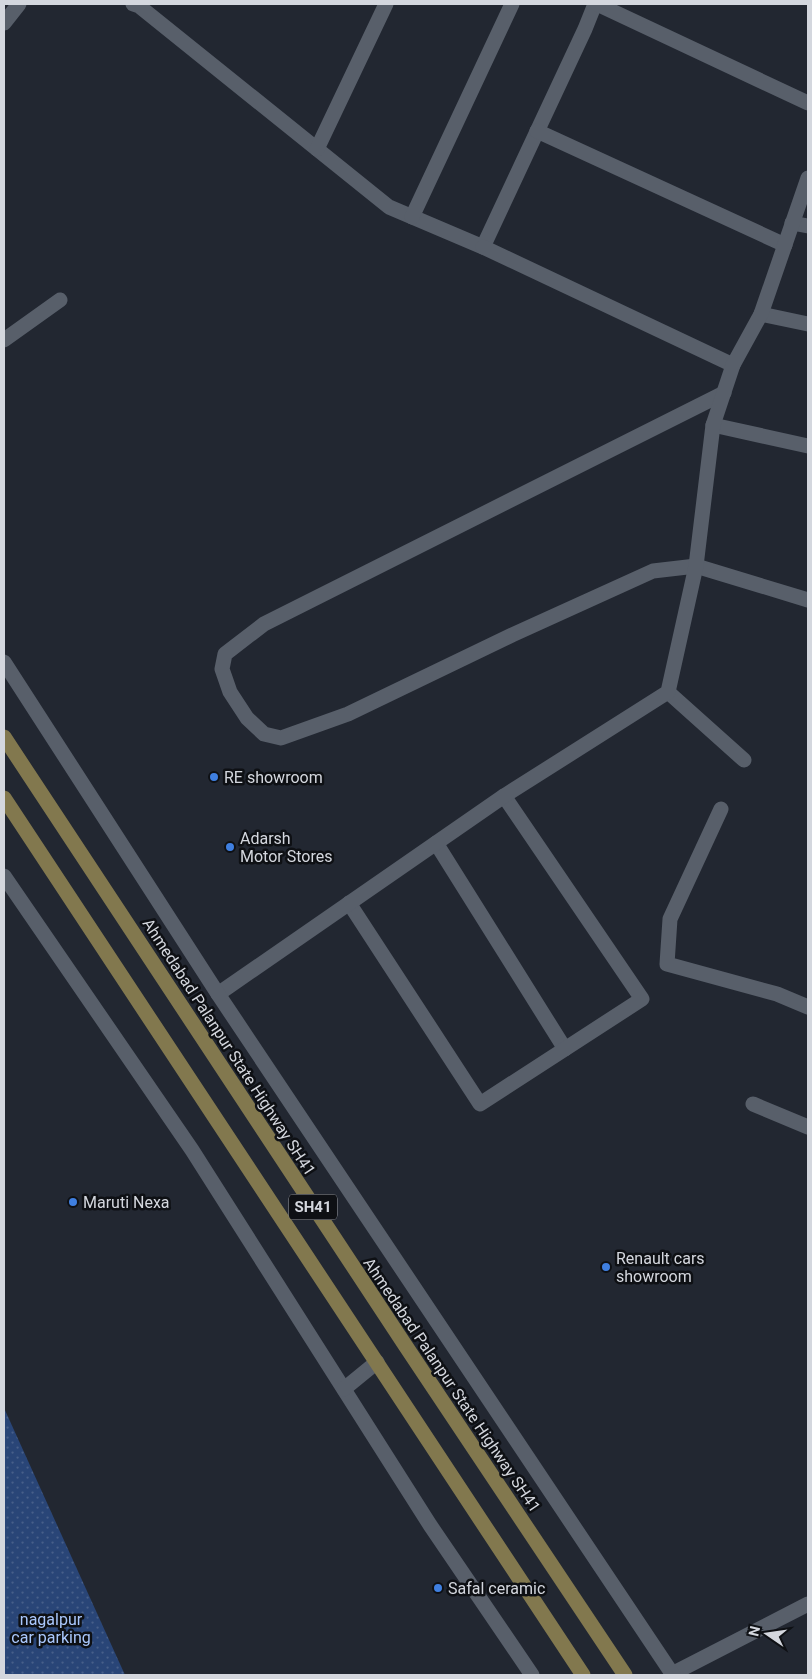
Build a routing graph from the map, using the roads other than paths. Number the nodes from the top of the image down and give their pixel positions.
1 (19, 4) edge
2 (133, 4) edge
3 (386, 4) edge
4 (512, 4) edge
5 (596, 4) edge
6 (4, 23) edge
7 (808, 104) edge
8 (537, 131) junction
9 (317, 149) junction
10 (808, 178) edge
11 (412, 217) junction
12 (792, 224) junction
13 (808, 226) edge
14 (785, 245) junction
15 (483, 247) junction
16 (60, 300) dead end
17 (761, 314) junction
18 (808, 324) edge
19 (4, 340) edge
20 (733, 365) junction
21 (724, 393) junction
22 (713, 425) junction
23 (808, 446) edge
24 (696, 566) junction
25 (808, 600) edge
26 (4, 662) edge
27 (668, 692) junction
28 (4, 737) edge
29 (744, 760) dead end
30 (504, 796) junction
31 (4, 798) edge
32 (721, 809) dead end
33 (436, 843) junction
34 (4, 876) edge
35 (349, 903) junction
36 (218, 994) junction
37 (808, 1007) edge
38 (565, 1049) junction
39 (753, 1104) dead end
40 (808, 1127) edge
41 (378, 1362) junction
42 (344, 1389) junction
43 (808, 1604) edge
44 (672, 1674) edge
45 (532, 1675) edge
46 (583, 1675) edge
47 (625, 1675) edge

1 - 6 street
2 - 9 street
3 - 9 street
4 - 11 street
5 - 7 street
5 - 8 street
8 - 14 street
8 - 15 street
9 - 11 street
10 - 12 street
11 - 15 street
12 - 13 street
12 - 14 street
14 - 17 street
15 - 20 street
16 - 19 street
17 - 18 street
17 - 20 street
20 - 21 street
21 - 22 street
21 - 24 street
22 - 23 street
22 - 24 street
24 - 25 street
24 - 27 street
26 - 36 street
27 - 29 street
27 - 30 street
28 - 47 main road, Ahmedabad Palanpur State Highway SH41 / SH41
30 - 33 street
30 - 38 street
31 - 41 main road, SH41
32 - 37 street
33 - 35 street
33 - 38 street
34 - 42 street
35 - 36 street
35 - 38 street
36 - 44 street
39 - 40 street
41 - 42 street
41 - 46 main road, SH41
42 - 45 street
43 - 44 street

